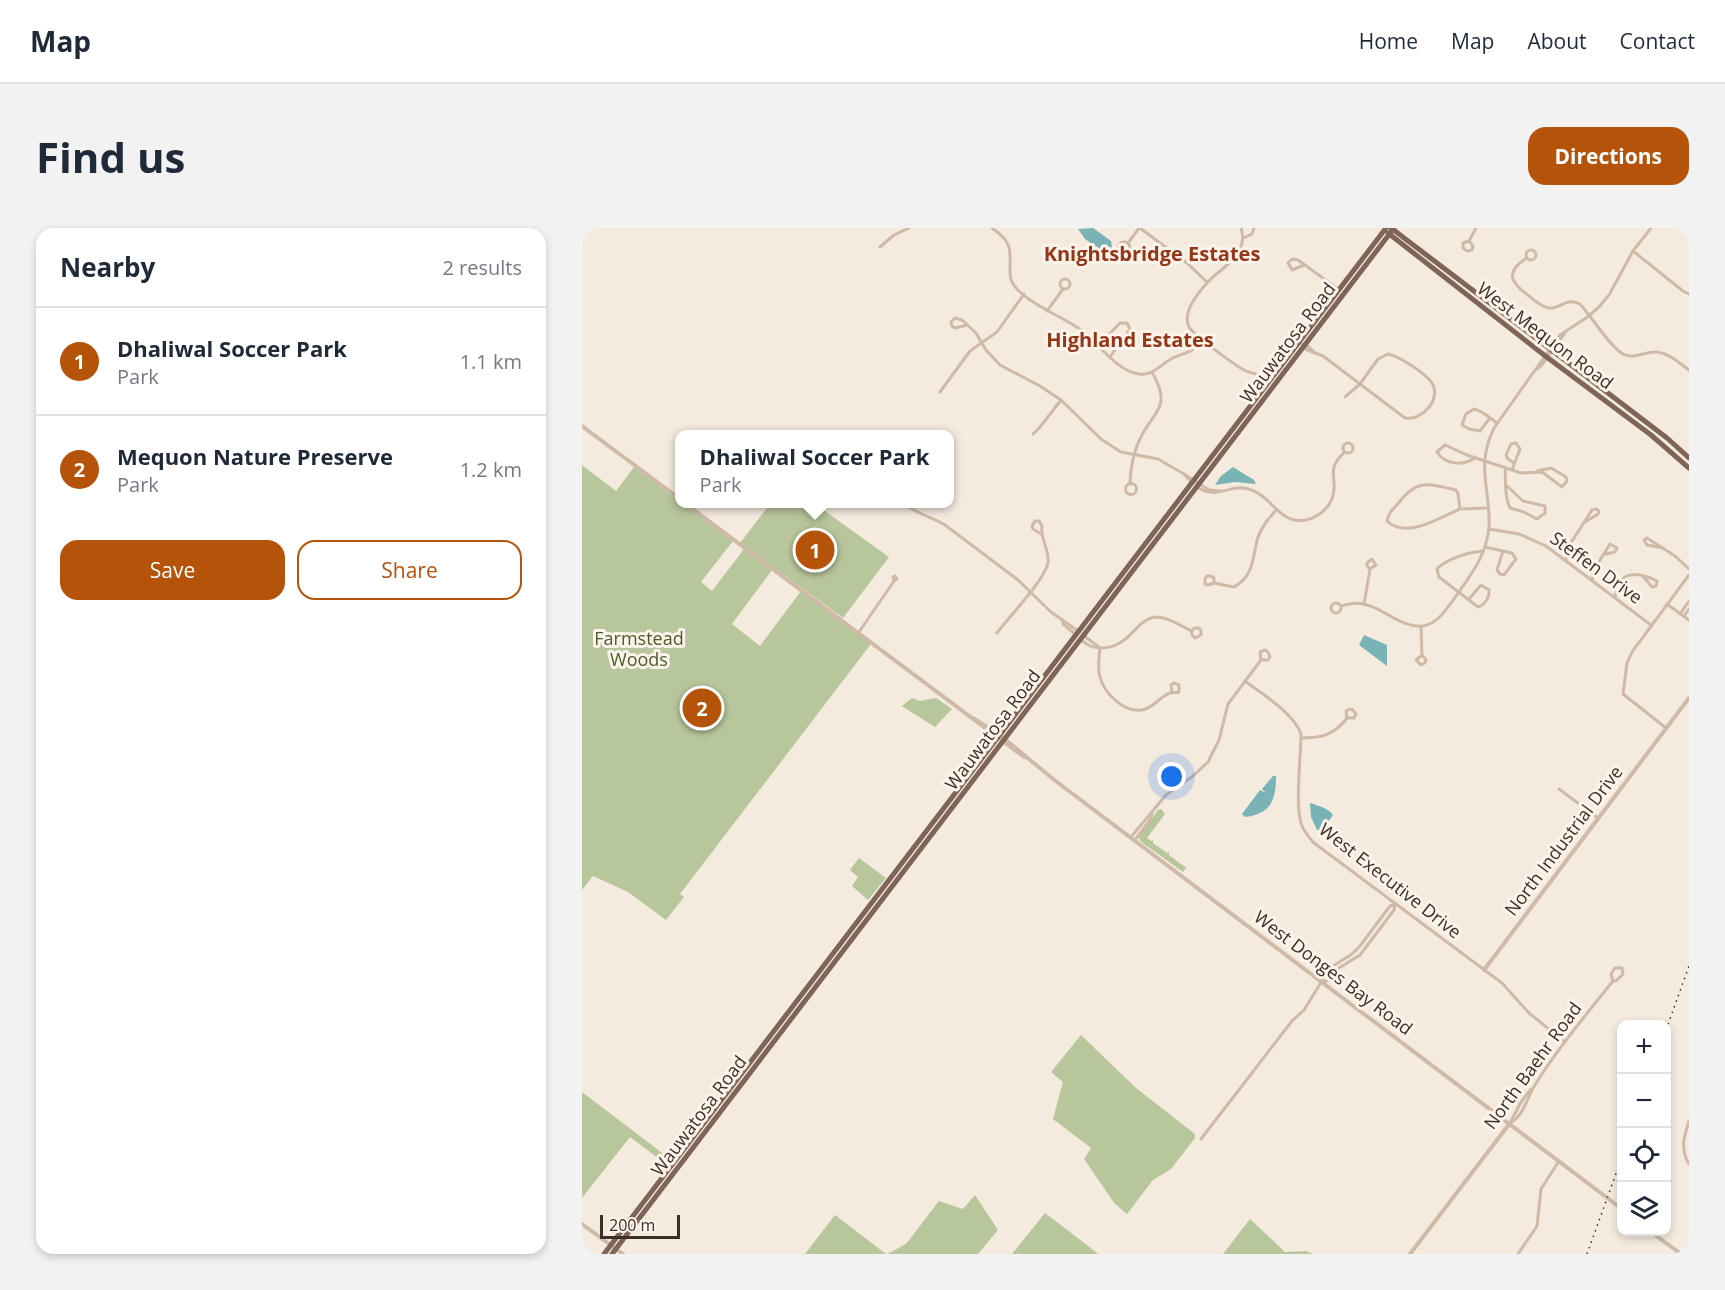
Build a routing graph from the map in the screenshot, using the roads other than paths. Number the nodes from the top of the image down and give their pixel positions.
1 (909, 228) edge
2 (992, 228) edge
3 (1139, 228) edge
4 (1241, 228) edge
5 (1254, 228) edge
6 (1377, 228) edge
7 (1476, 228) edge
8 (1651, 228) edge
9 (1389, 229) edge
10 (1378, 237) junction
11 (1243, 238) junction
12 (1397, 241) junction
13 (1469, 241) dead end
14 (1128, 243) dead end
15 (1381, 244) junction
16 (880, 247) dead end
17 (1418, 249) junction
18 (1633, 251) junction
19 (1527, 258) dead end
20 (1366, 264) junction
21 (1304, 265) junction
22 (1207, 282) junction
23 (1063, 289) dead end
24 (1338, 289) junction
25 (1024, 294) junction
26 (1689, 294) edge
27 (1047, 311) junction
28 (1590, 315) junction
29 (967, 325) junction
30 (1201, 339) junction
31 (982, 342) junction
32 (1299, 342) junction
33 (1098, 346) junction
34 (1305, 346) junction
35 (1551, 350) junction
36 (1546, 356) junction
37 (1110, 357) junction
38 (1689, 370) edge
39 (1152, 372) junction
40 (1586, 376) junction
41 (1273, 382) junction
42 (1581, 382) junction
43 (1360, 384) junction
44 (940, 392) dead end
45 (1345, 397) dead end
46 (1060, 400) junction
47 (1490, 418) junction
48 (1637, 420) junction
49 (1497, 423) junction
50 (582, 426) edge
51 (1033, 434) dead end
52 (1345, 452) dead end
53 (1135, 455) junction
54 (1688, 455) edge
55 (1475, 458) junction
56 (1484, 460) junction
57 (1681, 461) junction
58 (1514, 463) junction
59 (1505, 467) junction
60 (1689, 468) edge
61 (1512, 470) junction
62 (1537, 471) junction
63 (1195, 483) junction
64 (1130, 484) dead end
65 (1506, 485) junction
66 (675, 495) edge
67 (691, 508) edge
68 (910, 508) edge
69 (1460, 508) junction
70 (1487, 508) junction
71 (1277, 509) junction
72 (1585, 522) junction
73 (1489, 529) junction
74 (1041, 534) dead end
75 (1663, 548) junction
76 (1484, 549) junction
77 (1503, 551) junction
78 (1606, 554) dead end
79 (1566, 561) junction
80 (1370, 569) dead end
81 (1689, 569) edge
82 (1689, 575) edge
83 (1643, 576) junction
84 (1592, 580) junction
85 (894, 581) dead end
86 (1214, 583) dead end
87 (1030, 591) junction
88 (1459, 592) junction
89 (1615, 597) junction
90 (1469, 600) junction
91 (1689, 602) edge
92 (1364, 604) junction
93 (1667, 604) junction
94 (1341, 606) dead end
95 (1689, 609) edge
96 (1682, 615) junction
97 (1689, 620) edge
98 (1651, 625) junction
99 (1421, 626) junction
100 (859, 632) junction
101 (1192, 632) dead end
102 (997, 633) dead end
103 (1077, 633) junction
104 (1083, 638) junction
105 (1100, 648) junction
106 (1422, 655) dead end
107 (1261, 660) dead end
108 (1245, 681) junction
109 (1172, 692) dead end
110 (1689, 698) edge
111 (1347, 718) dead end
112 (1666, 728) junction
113 (1301, 738) junction
114 (1001, 739) junction
115 (1559, 789) dead end
116 (1598, 818) junction
117 (1133, 839) junction
118 (1395, 904) junction
119 (1484, 970) junction
120 (1612, 981) junction
121 (1323, 982) junction
122 (1565, 1042) junction
123 (1689, 1121) edge
124 (1510, 1123) junction
125 (1201, 1139) dead end
126 (1559, 1161) junction
127 (1689, 1164) edge
128 (1617, 1205) edge
129 (582, 1224) edge
130 (1657, 1236) edge
131 (613, 1249) edge
132 (604, 1254) edge
133 (623, 1254) edge
134 (1410, 1254) edge
135 (1518, 1254) edge
136 (1681, 1254) edge

1 - 16 street
2 - 25 street
3 - 14 street
3 - 22 street
4 - 11 street
5 - 11 street
6 - 10 main road
7 - 13 street
8 - 18 street
9 - 10 main road, Wauwatosa Road
9 - 12 main road, West Mequon Road
9 - 15 main road, Wauwatosa Road
9 - 17 main road, West Mequon Road
9 - 17 main road
9 - 20 main road
10 - 24 main road, Wauwatosa Road
11 - 22 street
12 - 15 main road
12 - 36 main road, West Mequon Road
15 - 20 main road, Wauwatosa Road
17 - 35 main road, West Mequon Road
18 - 26 street
18 - 28 street
19 - 28 street
20 - 34 main road, Wauwatosa Road
21 - 21 street
21 - 24 street
22 - 30 street
23 - 27 street
24 - 32 main road, Wauwatosa Road
25 - 27 street
25 - 31 street
27 - 33 street
28 - 35 street
28 - 38 street
29 - 29 street
29 - 31 street
30 - 39 street
30 - 41 street
31 - 44 street
31 - 46 street
32 - 34 street
32 - 41 main road, Wauwatosa Road
33 - 37 street
33 - 37 street
34 - 41 main road, Wauwatosa Road
34 - 43 street
35 - 36 street
35 - 40 main road, West Mequon Road
36 - 42 main road, West Mequon Road
36 - 49 street
37 - 39 street
39 - 53 street
40 - 42 main road
40 - 48 main road, West Mequon Road
41 - 63 main road, Wauwatosa Road
42 - 48 main road, West Mequon Road
43 - 43 street
43 - 45 street
46 - 51 street
46 - 53 street
47 - 47 street
47 - 49 street
48 - 54 main road, West Mequon Road
48 - 57 main road, West Mequon Road
49 - 56 street
50 - 66 street
52 - 71 street
53 - 63 street
53 - 64 street
54 - 57 street
55 - 55 street
55 - 56 street
56 - 59 street
56 - 70 street
57 - 60 main road, West Mequon Road
58 - 58 street
58 - 61 street
59 - 61 street
59 - 65 street
61 - 62 street
62 - 62 street
63 - 71 street
63 - 103 main road, Wauwatosa Road
63 - 104 main road, Wauwatosa Road
65 - 65 street
67 - 100 street, West Donges Bay Road
68 - 87 street
69 - 69 street
69 - 70 street
70 - 73 street
71 - 86 street
72 - 72 street
72 - 79 street
73 - 76 street
73 - 79 street, Steffen Drive
74 - 87 street
75 - 75 street
75 - 81 street
76 - 77 street
76 - 88 street
76 - 88 street
77 - 77 street
78 - 84 street
79 - 84 street, Steffen Drive
80 - 92 street
82 - 93 street
83 - 83 street
83 - 89 street
84 - 89 street, Steffen Drive
85 - 100 street
87 - 102 street
87 - 103 street
88 - 90 street
88 - 99 street
89 - 98 street, Steffen Drive
90 - 90 street
91 - 96 street
92 - 94 street
92 - 99 street
93 - 96 street
93 - 98 street
95 - 96 street
96 - 97 street
98 - 112 street
99 - 106 street
100 - 114 street, West Donges Bay Road
101 - 105 street
103 - 104 street
103 - 114 main road, Wauwatosa Road
104 - 105 street
104 - 114 main road, Wauwatosa Road
105 - 109 street
107 - 108 street
108 - 113 street
108 - 117 street
110 - 112 street, North Industrial Drive
111 - 113 street
112 - 116 street, North Industrial Drive
113 - 118 street, West Executive Drive
114 - 117 street, West Donges Bay Road
114 - 131 main road, Wauwatosa Road
114 - 131 main road, Wauwatosa Road
115 - 116 street
116 - 119 street, North Industrial Drive
117 - 121 street, West Donges Bay Road
118 - 119 street, West Executive Drive
118 - 121 street
119 - 122 street, West Executive Drive
120 - 120 street, North Baehr Road
120 - 122 street, North Baehr Road
121 - 124 street, West Donges Bay Road
121 - 125 street
122 - 124 street, North Baehr Road
123 - 127 street
124 - 126 street, West Donges Bay Road
124 - 134 street, North Baehr Road
126 - 128 street, West Donges Bay Road
126 - 135 street
129 - 131 street
130 - 136 street
131 - 132 main road
131 - 133 street

